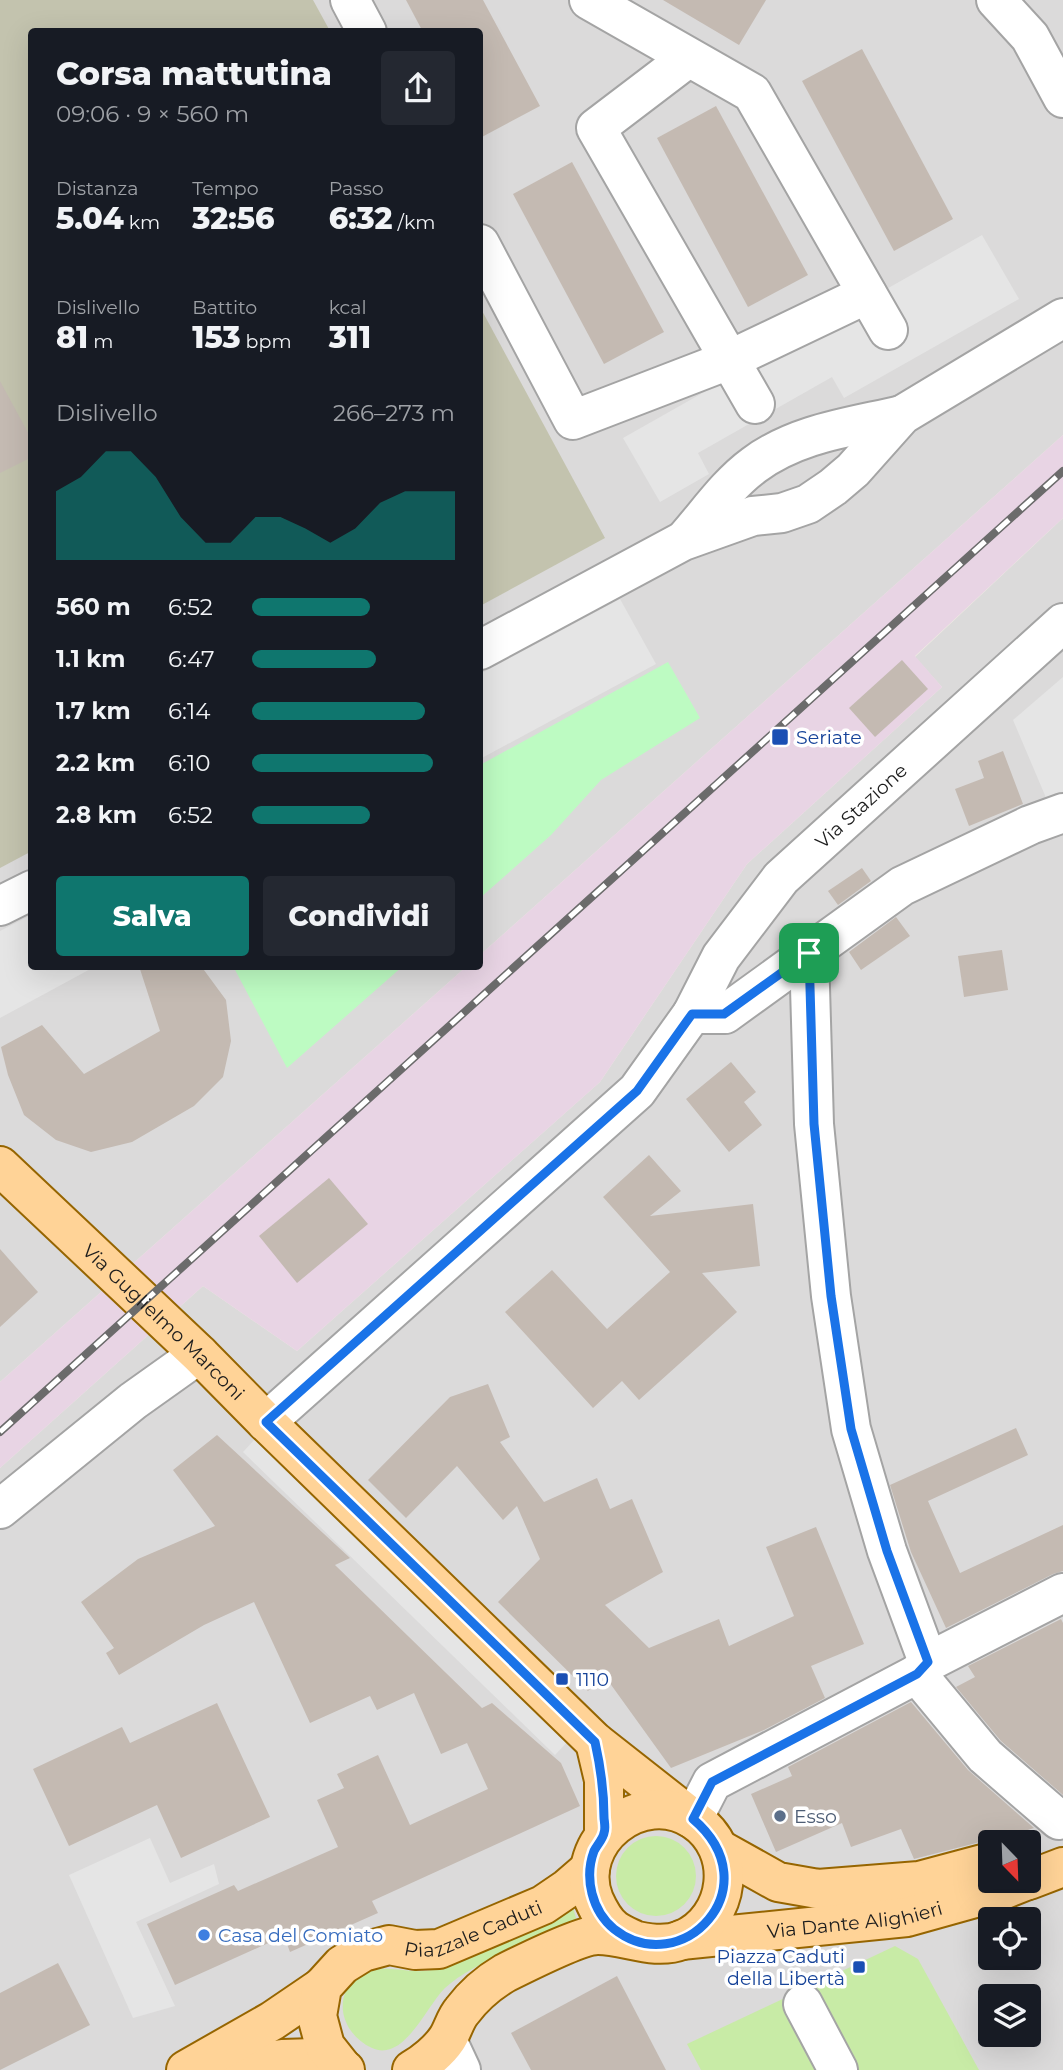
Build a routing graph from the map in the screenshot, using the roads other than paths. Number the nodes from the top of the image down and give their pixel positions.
1 (350, 0) edge
2 (589, 0) edge
3 (996, 0) edge
4 (365, 28) edge
5 (688, 58) junction
6 (1063, 98) edge
7 (483, 250) edge
8 (867, 294) junction
9 (1063, 318) edge
10 (888, 330) dead end
11 (729, 360) junction
12 (755, 404) dead end
13 (902, 415) junction
14 (835, 430) junction
15 (853, 470) junction
16 (743, 501) junction
17 (1063, 623) edge
18 (483, 648) edge
19 (1063, 813) edge
20 (28, 892) edge
21 (0, 906) edge
22 (809, 953) junction
23 (692, 1014) junction
24 (0, 1167) edge
25 (200, 1354) junction
26 (266, 1422) junction
27 (0, 1509) edge
28 (1063, 1593) edge
29 (922, 1668) junction
30 (595, 1742) junction
31 (693, 1819) junction
32 (1061, 1831) edge
33 (604, 1833) junction
34 (1041, 1844) edge
35 (719, 1849) junction
36 (978, 1864) edge
37 (1063, 1867) edge
38 (590, 1869) junction
39 (1041, 1876) edge
40 (984, 1894) edge
41 (634, 1940) junction
42 (681, 1940) junction
43 (322, 1987) junction
44 (803, 2004) dead end
45 (454, 2055) edge
46 (186, 2070) edge
47 (198, 2070) edge
48 (344, 2070) edge
49 (412, 2070) edge
50 (838, 2070) edge

1 - 4 street
2 - 5 street
3 - 6 street
5 - 8 street
5 - 11 street
7 - 11 street
8 - 10 street
8 - 11 street
9 - 13 street
11 - 12 street
13 - 14 street
13 - 15 street
14 - 15 street
14 - 16 street
15 - 16 street
16 - 18 street
17 - 23 street, Via Stazione
19 - 22 street
20 - 21 street
22 - 23 street
22 - 29 street
23 - 26 street, Via Stazione
24 - 25 main road, Via Guglielmo Marconi
25 - 26 main road, Via Guglielmo Marconi
25 - 27 street
26 - 30 main road, Via Guglielmo Marconi
28 - 29 street
29 - 31 street
29 - 32 street
30 - 31 main road, Via Guglielmo Marconi
30 - 33 main road
31 - 33 main road
31 - 35 main road
32 - 34 main road
33 - 38 main road
35 - 36 main road, Via Dante Alighieri
35 - 42 main road
37 - 39 main road, Via Dante Alighieri
38 - 41 main road
38 - 43 main road, Piazzale Caduti
40 - 42 main road, Via Dante Alighieri
41 - 42 main road
41 - 45 main road
43 - 46 main road, Piazzale Caduti
43 - 48 main road
44 - 50 street
45 - 49 main road
47 - 48 main road

